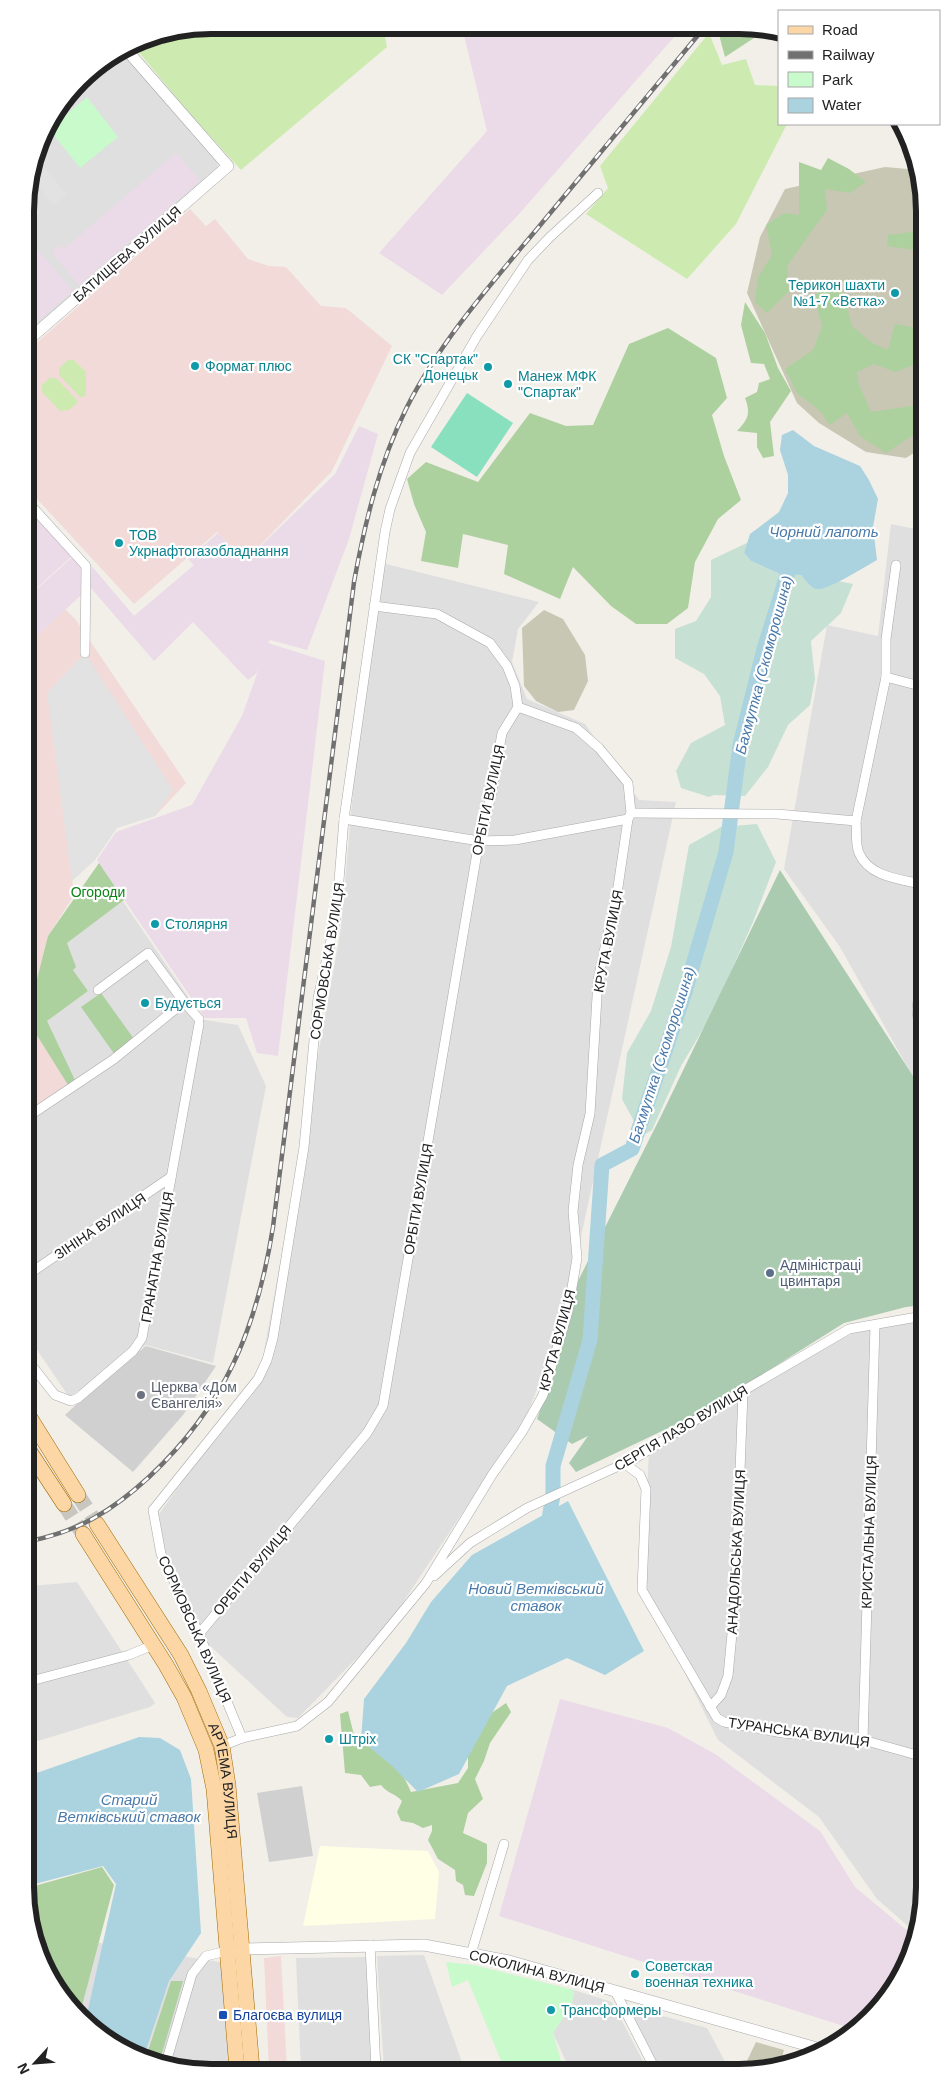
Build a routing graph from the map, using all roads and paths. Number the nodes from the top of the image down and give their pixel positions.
1 (130, 53) edge
2 (598, 193) dead end
3 (34, 335) edge
4 (34, 509) edge
5 (896, 565) dead end
6 (374, 606) junction
7 (85, 653) dead end
8 (886, 677) junction
9 (916, 685) edge
10 (518, 707) junction
11 (629, 816) junction
12 (344, 819) junction
13 (856, 821) junction
14 (479, 841) junction
15 (916, 883) edge
16 (98, 990) dead end
17 (184, 1002) junction
18 (34, 1113) edge
19 (171, 1177) junction
20 (34, 1271) edge
21 (916, 1317) edge
22 (875, 1324) junction
23 (34, 1368) edge
24 (742, 1392) junction
25 (34, 1424) edge
26 (34, 1458) edge
27 (625, 1464) junction
28 (78, 1495) tunnel mouth
29 (64, 1504) tunnel mouth
30 (97, 1524) tunnel mouth
31 (83, 1534) tunnel mouth
32 (426, 1583) junction
33 (198, 1634) junction
34 (153, 1645) junction
35 (34, 1680) edge
36 (710, 1707) junction
37 (242, 1738) junction
38 (863, 1740) junction
39 (222, 1746) junction
40 (916, 1755) edge
41 (504, 1844) dead end
42 (370, 1945) junction
43 (235, 1950) junction
44 (471, 1954) junction
45 (615, 1991) junction
46 (815, 2047) edge
47 (167, 2059) edge
48 (238, 2064) edge
49 (251, 2064) edge
50 (376, 2064) edge
51 (652, 2064) edge

1 - 3 street, БАТИЩЕВА ВУЛИЦЯ
2 - 6 street, СОРМОВСЬКА ВУЛИЦЯ
4 - 7 street
5 - 8 street
6 - 10 street
6 - 12 street, СОРМОВСЬКА ВУЛИЦЯ
8 - 9 street
8 - 13 street
10 - 11 street, КРУТА ВУЛИЦЯ
10 - 14 street, ОРБІТИ ВУЛИЦЯ
11 - 13 street
11 - 14 street
11 - 32 street, КРУТА ВУЛИЦЯ
12 - 14 street
12 - 33 street, СОРМОВСЬКА ВУЛИЦЯ
13 - 15 street
14 - 33 street, ОРБІТИ ВУЛИЦЯ
16 - 17 street
17 - 18 street
17 - 19 street, ГРАНАТНА ВУЛИЦЯ
19 - 20 street, ЗІНІНА ВУЛИЦЯ
19 - 23 street, ГРАНАТНА ВУЛИЦЯ
21 - 22 street, СЕРГІЯ ЛАЗО ВУЛИЦЯ
22 - 24 street, СЕРГІЯ ЛАЗО ВУЛИЦЯ
22 - 38 street, КРИСТАЛЬНА ВУЛИЦЯ
24 - 27 street, СЕРГІЯ ЛАЗО ВУЛИЦЯ
24 - 36 street, АНАДОЛЬСЬКА ВУЛИЦЯ
25 - 28 main road
26 - 29 main road
27 - 32 street, СЕРГІЯ ЛАЗО ВУЛИЦЯ
27 - 36 street, ТУРАНСЬКА ВУЛИЦЯ
30 - 39 main road, АРТЕМА ВУЛИЦЯ
31 - 34 main road, АРТЕМА ВУЛИЦЯ
32 - 37 street, КРУТА ВУЛИЦЯ
33 - 37 street, СОРМОВСЬКА ВУЛИЦЯ
34 - 35 street
34 - 43 main road, АРТЕМА ВУЛИЦЯ
36 - 38 street, ТУРАНСЬКА ВУЛИЦЯ
37 - 39 street, КРУТА ВУЛИЦЯ
38 - 40 street, ТУРАНСЬКА ВУЛИЦЯ
39 - 43 main road, АРТЕМА ВУЛИЦЯ
41 - 44 street
42 - 43 street, СОКОЛИНА ВУЛИЦЯ
42 - 44 street, СОКОЛИНА ВУЛИЦЯ
42 - 50 street
43 - 47 street
43 - 48 main road, АРТЕМА ВУЛИЦЯ
43 - 49 main road, АРТЕМА ВУЛИЦЯ
44 - 45 street, СОКОЛИНА ВУЛИЦЯ
45 - 46 street, СОКОЛИНА ВУЛИЦЯ
45 - 51 street

